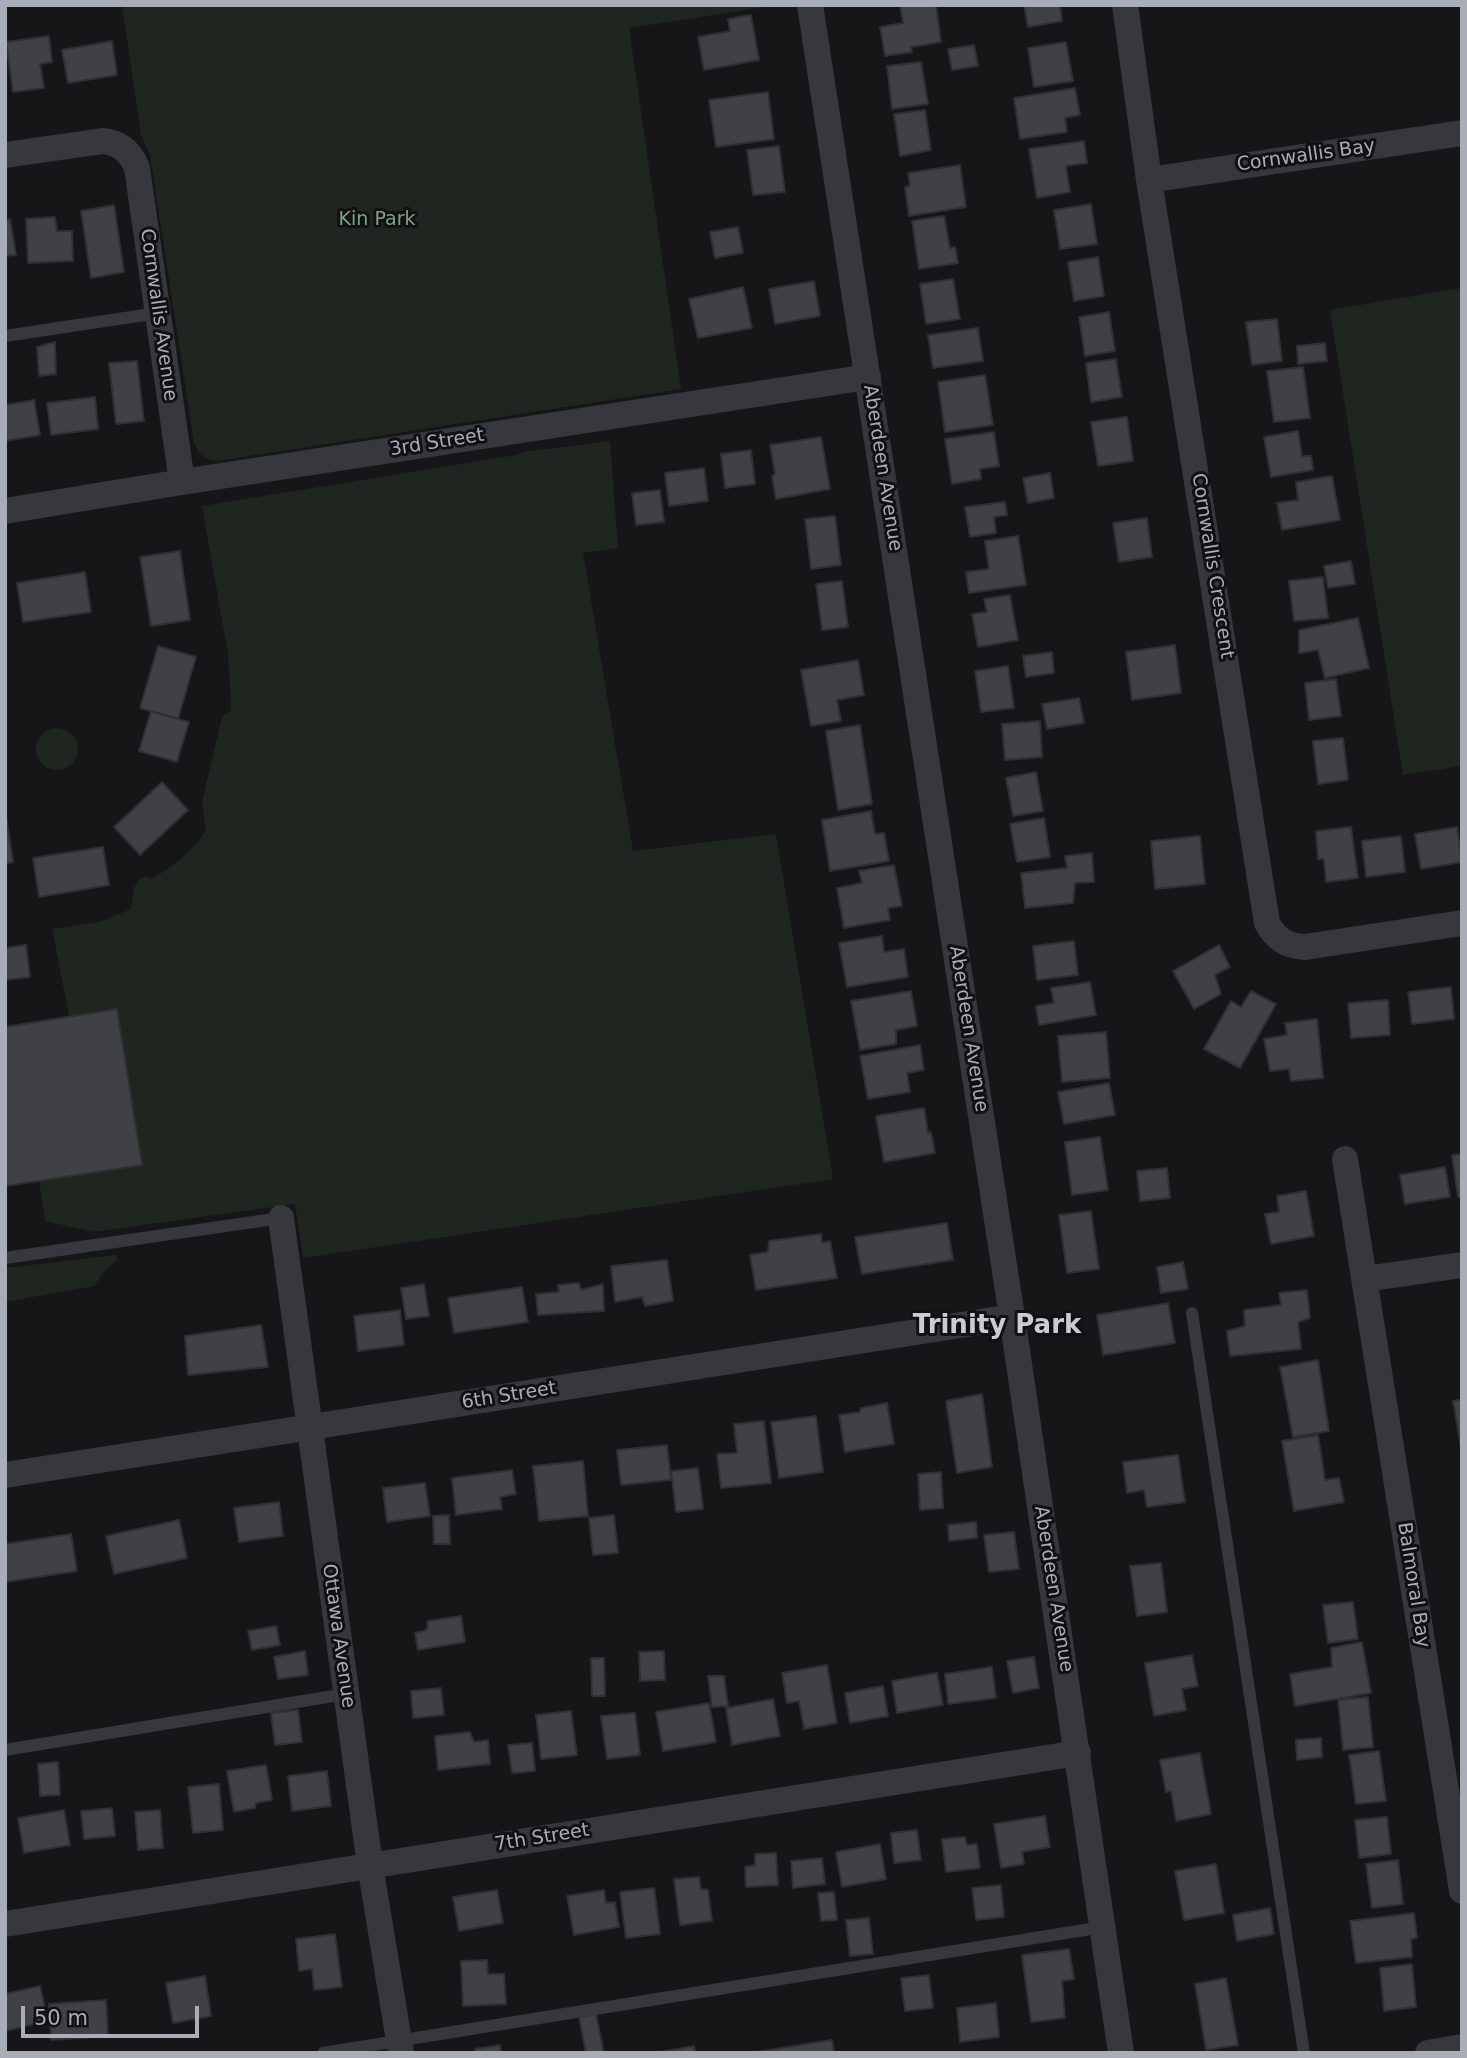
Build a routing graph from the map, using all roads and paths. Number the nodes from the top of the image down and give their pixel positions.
1 (810, 5) edge
2 (1125, 5) edge
3 (1462, 133) edge
4 (5, 155) edge
5 (1149, 180) junction
6 (158, 313) junction
7 (5, 336) edge
8 (868, 377) junction
9 (182, 482) junction
10 (5, 511) edge
11 (1462, 923) edge
12 (1345, 1159) dead end
13 (281, 1218) joint
14 (5, 1258) edge
15 (1462, 1265) edge
16 (1365, 1279) junction
17 (1192, 1313) dead end
18 (1012, 1317) junction
19 (309, 1427) junction
20 (5, 1475) edge
21 (346, 1694) junction
22 (5, 1750) edge
23 (1078, 1753) junction
24 (370, 1865) junction
25 (1462, 1891) edge
26 (5, 1924) edge
27 (1103, 1927) junction
28 (400, 2046) edge
29 (1462, 2048) edge
30 (323, 2053) edge
31 (1121, 2053) edge
32 (1304, 2053) edge
33 (1428, 2053) edge

1 - 8 street, Aberdeen Avenue
2 - 5 street, Cornwallis Crescent
3 - 5 street, Cornwallis Bay
4 - 6 street, Cornwallis Avenue
5 - 11 street, Cornwallis Crescent
6 - 7 lane
6 - 9 street, Cornwallis Avenue
8 - 9 street, 3rd Street
8 - 18 street, Aberdeen Avenue
9 - 10 street, 3rd Street
12 - 16 street, Balmoral Bay
13 - 14 lane
13 - 19 street, Ottawa Avenue
15 - 16 street
16 - 25 street, Balmoral Bay
17 - 32 lane
18 - 19 street, 6th Street
18 - 23 street, Aberdeen Avenue
19 - 20 street, 6th Street
19 - 21 street, Ottawa Avenue
21 - 22 lane
21 - 24 street, Ottawa Avenue
23 - 24 street, 7th Street
23 - 27 street, Aberdeen Avenue
24 - 26 street, 7th Street
24 - 28 street, Ottawa Avenue
27 - 28 lane
27 - 31 street, Aberdeen Avenue
28 - 30 lane
29 - 33 street

